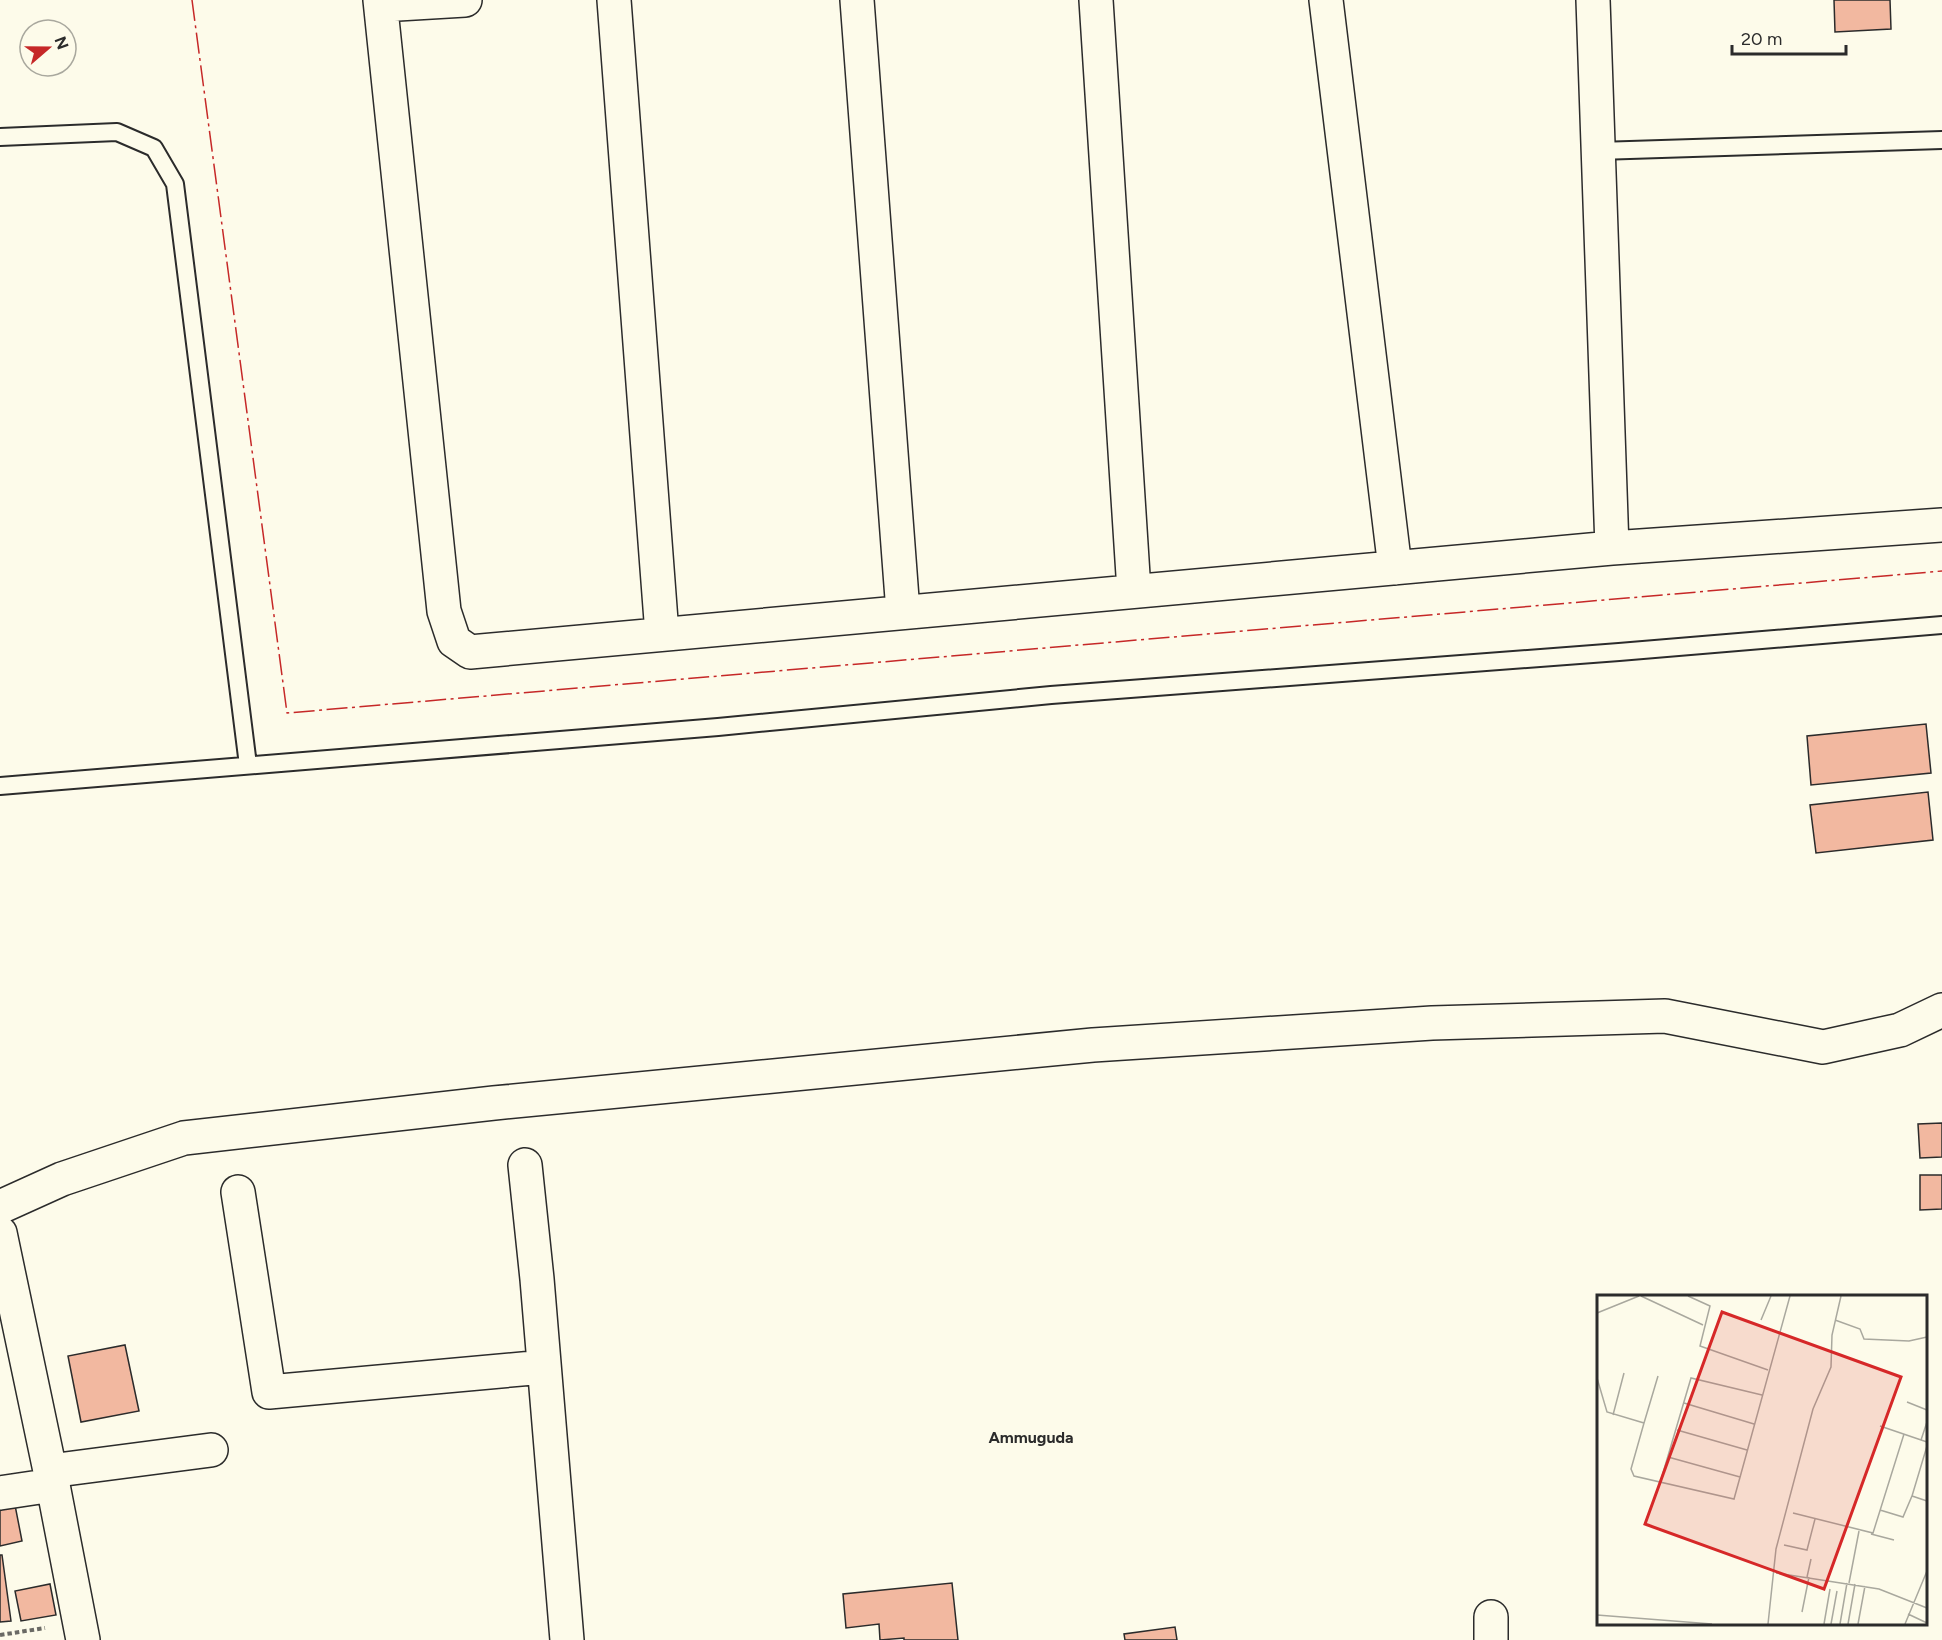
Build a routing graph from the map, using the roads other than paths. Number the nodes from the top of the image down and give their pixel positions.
1 (465, 0) edge
2 (614, 0) edge
3 (856, 0) edge
4 (1096, 0) edge
5 (1326, 0) edge
6 (1593, 0) edge
7 (380, 2) edge
8 (0, 137) edge
9 (1942, 140) edge
10 (1598, 151) junction
11 (1942, 525) edge
12 (1612, 548) junction
13 (1395, 568) junction
14 (1134, 591) junction
15 (903, 612) junction
16 (1942, 625) edge
17 (662, 634) junction
18 (248, 765) junction
19 (0, 786) edge
20 (1942, 1010) edge
21 (525, 1165) dead end
22 (238, 1192) dead end
23 (0, 1207) edge
24 (0, 1233) edge
25 (544, 1367) junction
26 (211, 1450) dead end
27 (52, 1478) junction
28 (0, 1493) edge
29 (81, 1631) edge
30 (567, 1640) edge

1 - 7 street
2 - 17 street
3 - 15 street
4 - 14 street
5 - 13 street
6 - 10 street
7 - 17 street
8 - 18 lane
9 - 10 lane
10 - 12 street
11 - 12 street
12 - 13 street
13 - 14 street
14 - 15 street
15 - 17 street
16 - 18 lane
18 - 19 lane
20 - 23 street
21 - 25 street
22 - 25 street
24 - 27 street
25 - 30 street
26 - 27 street
27 - 28 street
27 - 29 street

